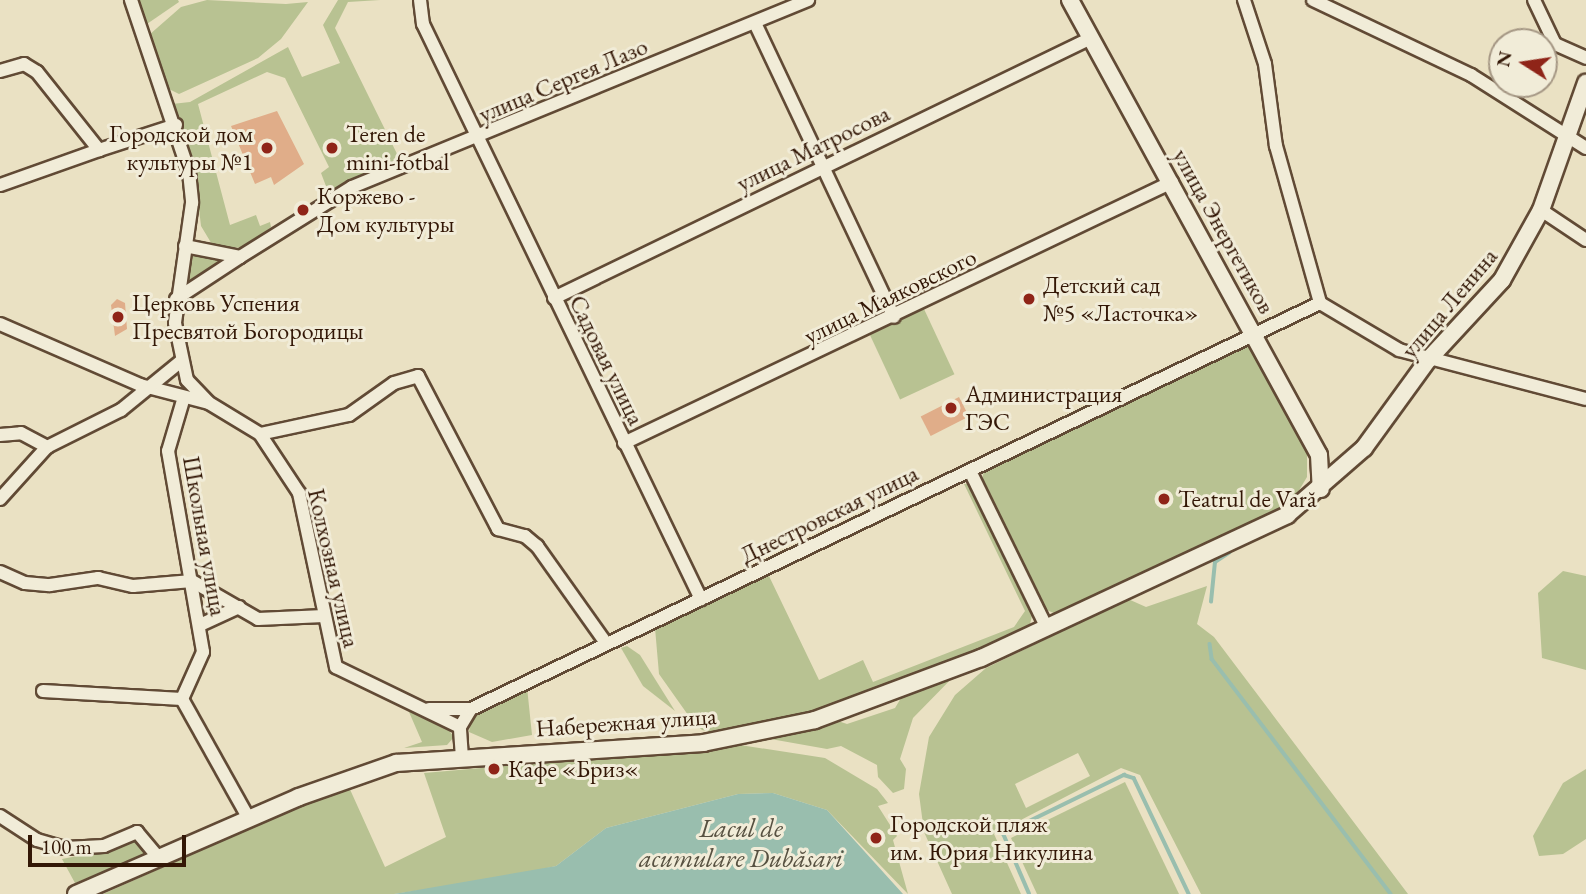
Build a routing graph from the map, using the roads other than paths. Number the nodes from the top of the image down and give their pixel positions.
1 (131, 0) edge
2 (420, 0) edge
3 (808, 0) edge
4 (1070, 0) edge
5 (1244, 0) edge
6 (1313, 0) edge
7 (1534, 0) edge
8 (755, 23) junction
9 (1091, 38) junction
10 (1586, 58) edge
11 (0, 71) edge
12 (1586, 83) edge
13 (176, 125) junction
14 (477, 138) junction
15 (1569, 138) junction
16 (1586, 149) edge
17 (99, 150) junction
18 (824, 166) junction
19 (1172, 182) junction
20 (0, 185) edge
21 (1541, 210) junction
22 (1586, 240) edge
23 (185, 246) junction
24 (240, 257) junction
25 (554, 298) junction
26 (176, 299) junction
27 (1320, 303) junction
28 (894, 317) junction
29 (0, 324) edge
30 (1254, 334) junction
31 (1428, 360) junction
32 (181, 361) junction
33 (153, 388) junction
34 (184, 397) junction
35 (1586, 399) edge
36 (209, 403) junction
37 (260, 434) junction
38 (0, 435) edge
39 (624, 443) junction
40 (47, 447) junction
41 (970, 471) junction
42 (1321, 489) junction
43 (0, 499) edge
44 (0, 572) edge
45 (192, 581) junction
46 (701, 599) junction
47 (239, 607) junction
48 (324, 616) junction
49 (200, 625) junction
50 (1047, 628) junction
51 (606, 643) junction
52 (43, 691) dead end
53 (182, 699) junction
54 (426, 709) junction
55 (471, 709) junction
56 (460, 727) junction
57 (462, 758) junction
58 (0, 816) edge
59 (249, 819) junction
60 (160, 859) junction
61 (76, 894) edge

1 - 13 street, Колхозная улица
2 - 14 street, Садовая улица
3 - 8 street, улица Сергея Лазо
4 - 9 street, улица Энергетиков
5 - 27 street
6 - 15 street
7 - 10 street
8 - 14 street, улица Сергея Лазо
8 - 18 street
9 - 18 street, улица Матросова
9 - 19 street, улица Энергетиков
11 - 17 street
12 - 15 street, улица Ленина
13 - 17 street
13 - 23 street, Колхозная улица
14 - 24 street, улица Сергея Лазо
14 - 25 street, Садовая улица
15 - 16 street
15 - 21 street, улица Ленина
17 - 20 street
18 - 25 street, улица Матросова
18 - 28 street
19 - 28 street, улица Маяковского
19 - 30 street, улица Энергетиков
21 - 22 street
21 - 31 street, улица Ленина
23 - 24 street
23 - 26 street, Колхозная улица
24 - 26 street, улица Сергея Лазо
25 - 39 street, Садовая улица
26 - 32 street, Колхозная улица
27 - 30 street, Днестровская улица
27 - 31 street
28 - 39 street, улица Маяковского
29 - 33 street
30 - 41 street, Днестровская улица
30 - 42 street, улица Энергетиков
31 - 35 street
31 - 42 street, улица Ленина
32 - 33 street
32 - 36 street, Колхозная улица
33 - 34 street
33 - 40 street
34 - 36 street, Колхозная улица
34 - 45 street, Школьная улица
36 - 37 street, Колхозная улица
37 - 48 street, Колхозная улица
37 - 51 street
38 - 40 street
39 - 46 street, Садовая улица
40 - 43 street
41 - 46 street, Днестровская улица
41 - 50 street
42 - 50 street, Набережная улица
44 - 45 street
45 - 47 street
45 - 49 street, Школьная улица
46 - 51 street, Днестровская улица
47 - 48 street
47 - 49 street
48 - 54 street, Колхозная улица
49 - 53 street, Школьная улица
50 - 57 street, Набережная улица
51 - 55 street, Днестровская улица
52 - 53 street
53 - 59 street
54 - 55 street
54 - 56 street, Колхозная улица
55 - 56 street
56 - 57 street
57 - 59 street, Набережная улица
58 - 60 street
59 - 60 street, Набережная улица
60 - 61 street, Набережная улица

